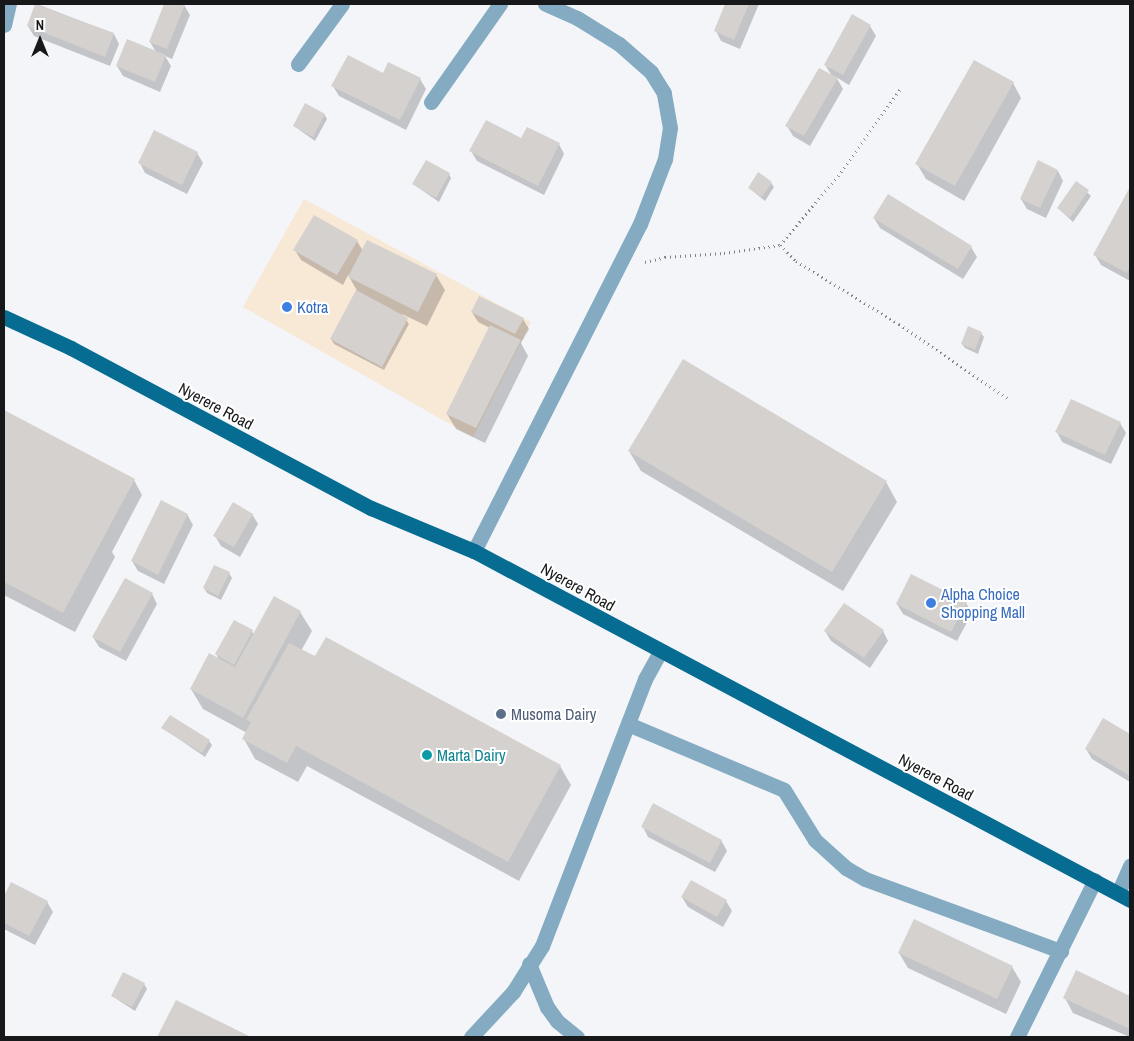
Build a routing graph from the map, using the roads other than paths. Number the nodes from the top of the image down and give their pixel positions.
1 (9, 4) edge
2 (342, 4) edge
3 (500, 4) edge
4 (545, 4) edge
5 (4, 25) edge
6 (298, 64) dead end
7 (431, 102) dead end
8 (4, 318) edge
9 (474, 551) junction
10 (660, 652) junction
11 (628, 724) junction
12 (1130, 866) edge
13 (1095, 880) junction
14 (1124, 896) edge
15 (1061, 951) junction
16 (530, 964) junction
17 (471, 1037) edge
18 (577, 1037) edge
19 (1017, 1037) edge

1 - 5 street
2 - 6 street
3 - 7 street
4 - 9 street
8 - 9 main road, Nyerere Road
9 - 10 main road, Nyerere Road
10 - 11 street
10 - 13 main road, Nyerere Road
11 - 15 street
11 - 16 street
12 - 14 street
13 - 14 main road, Nyerere Road
13 - 15 street
15 - 19 street
16 - 17 street
16 - 18 street

